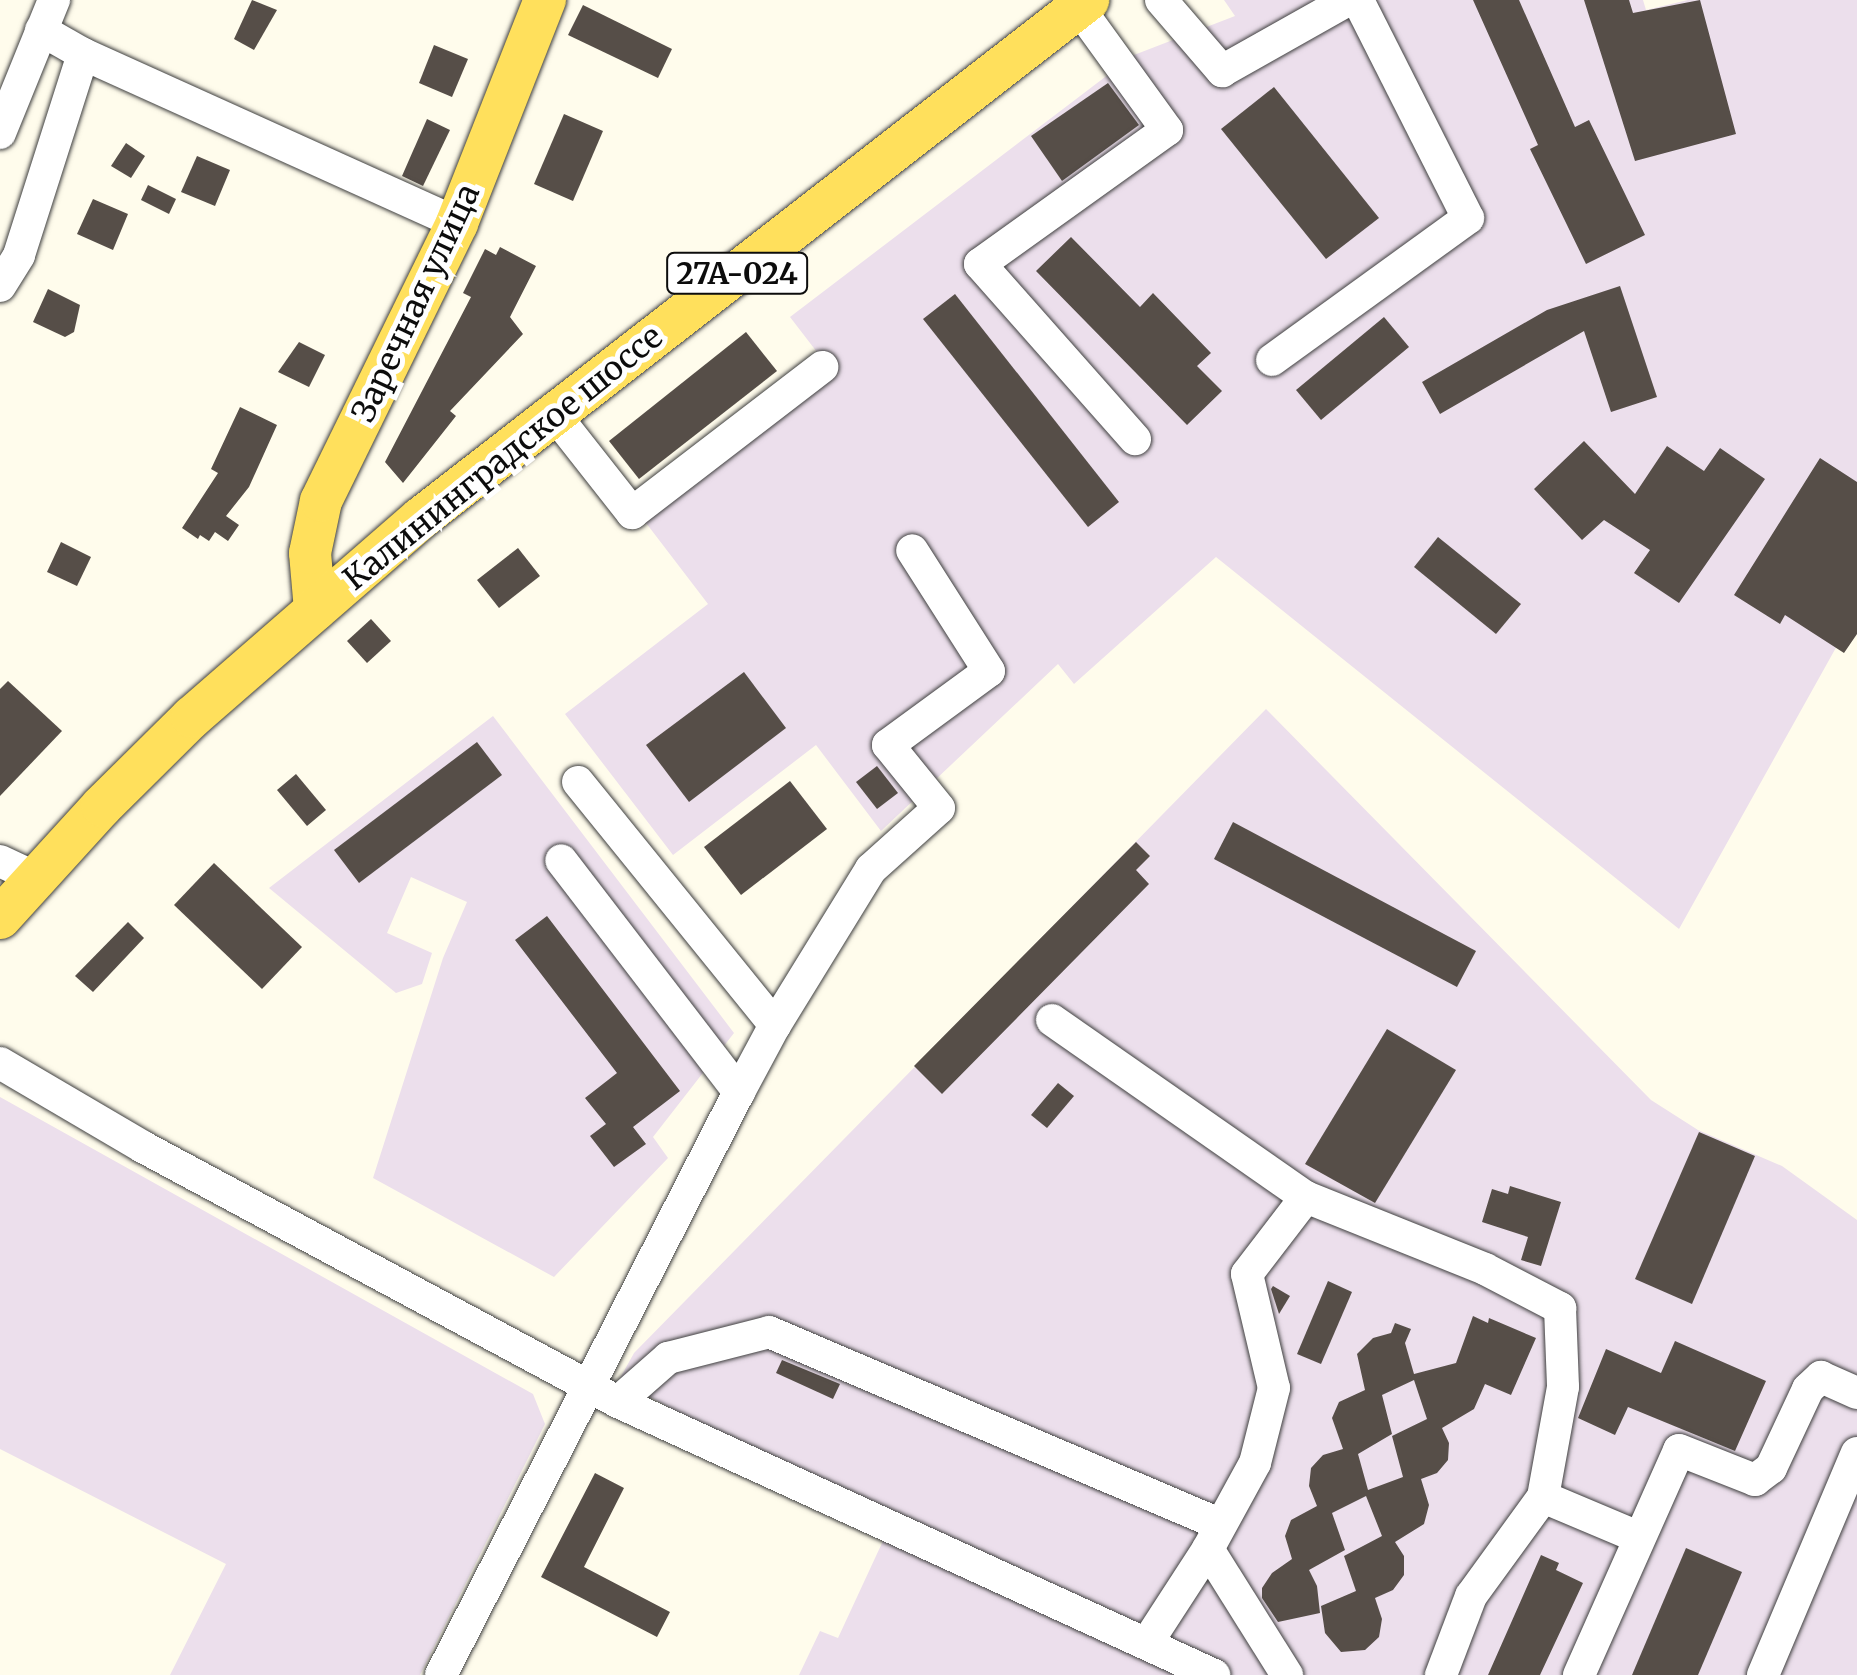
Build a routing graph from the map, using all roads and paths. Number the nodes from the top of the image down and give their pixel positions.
1 (545, 0) edge
2 (1160, 0) edge
3 (1348, 0) edge
4 (1358, 0) edge
5 (1083, 4) edge
6 (47, 15) edge
7 (83, 54) junction
8 (0, 132) edge
9 (457, 223) junction
10 (0, 286) edge
11 (1272, 360) dead end
12 (822, 367) dead end
13 (555, 415) junction
14 (1135, 439) dead end
15 (321, 501) junction
16 (387, 548) junction
17 (912, 550) dead end
18 (315, 610) junction
19 (578, 782) dead end
20 (561, 860) dead end
21 (18, 870) edge
22 (0, 918) edge
23 (1052, 1020) dead end
24 (775, 1025) junction
25 (0, 1063) edge
26 (739, 1092) junction
27 (1306, 1197) junction
28 (588, 1386) junction
29 (1857, 1393) edge
30 (618, 1402) junction
31 (1857, 1454) edge
32 (1542, 1497) junction
33 (1214, 1537) junction
34 (1638, 1537) junction
35 (1147, 1643) junction
36 (441, 1675) edge
37 (1214, 1675) edge
38 (1287, 1675) edge
39 (1441, 1675) edge
40 (1579, 1675) edge
41 (1763, 1675) edge

1 - 9 main road, Заречная улица
2 - 3 street
4 - 11 street
5 - 13 main road, Калининградское шоссе / 27А-024
5 - 14 street
6 - 7 street
6 - 8 street
7 - 9 street
7 - 10 street
9 - 15 main road, Заречная улица
12 - 13 street
13 - 16 main road, Калининградское шоссе / 27А-024
15 - 16 main road
15 - 18 main road, Заречная улица
16 - 18 main road, Калининградское шоссе / 27А-024
17 - 24 street
18 - 21 main road, Калининградское шоссе / 27А-024
19 - 24 street
20 - 26 street
21 - 22 main road, Калининградское шоссе / 27А-024
23 - 27 street
24 - 26 street
25 - 28 street
26 - 28 street
27 - 32 street
27 - 33 street
28 - 30 street
28 - 36 street
29 - 34 street
30 - 33 street
30 - 35 street
31 - 41 street
32 - 34 street
32 - 39 street
33 - 35 street
33 - 38 street
34 - 40 street
35 - 37 street

